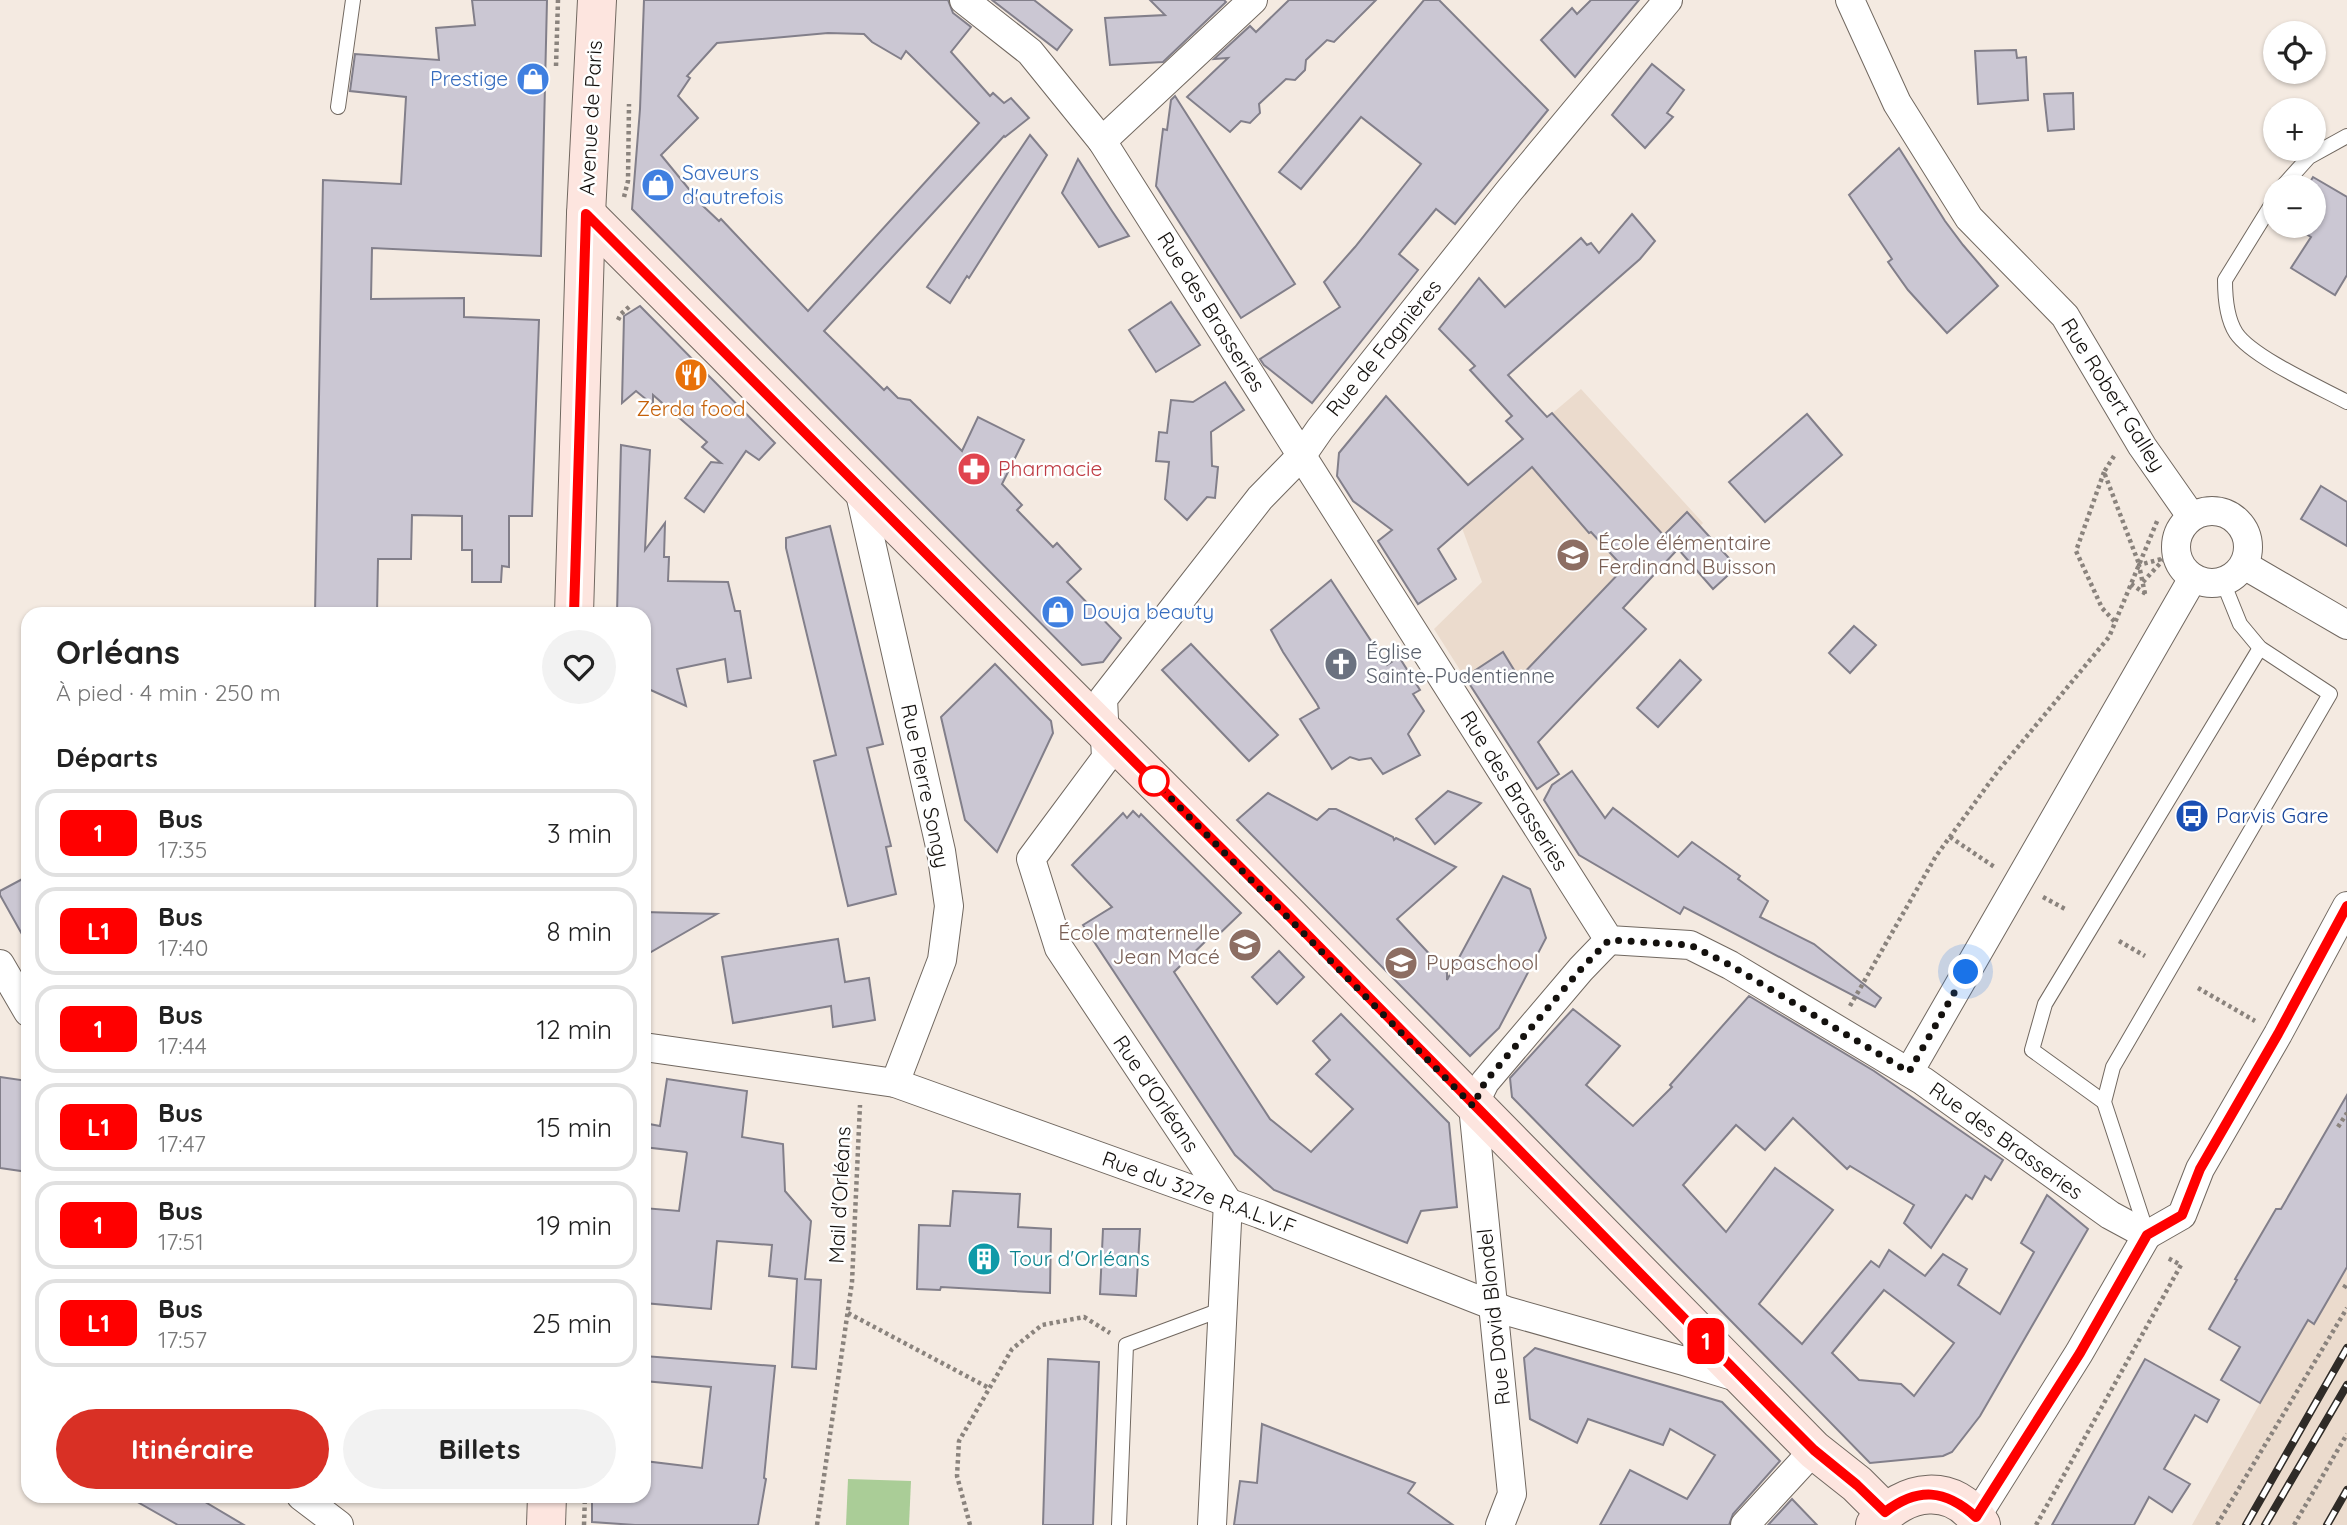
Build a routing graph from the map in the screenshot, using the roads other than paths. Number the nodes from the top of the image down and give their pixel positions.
1 (353, 0) edge
2 (597, 0) edge
3 (964, 0) edge
4 (1253, 0) edge
5 (1668, 0) edge
6 (1850, 0) edge
7 (338, 107) dead end
8 (2347, 136) edge
9 (1102, 141) junction
10 (2293, 175) edge
11 (586, 214) junction
12 (2263, 218) edge
13 (2347, 402) edge
14 (1301, 455) junction
15 (858, 485) junction
16 (2191, 516) junction
17 (2234, 573) junction
18 (2193, 578) junction
19 (574, 607) edge
20 (2347, 625) edge
21 (2260, 648) junction
22 (1103, 715) junction
23 (2347, 906) edge
24 (1609, 940) junction
25 (0, 964) edge
26 (21, 1000) edge
27 (651, 1048) edge
28 (1909, 1072) junction
29 (895, 1083) junction
30 (2104, 1102) junction
31 (1473, 1106) junction
32 (1228, 1202) junction
33 (2146, 1239) junction
34 (1493, 1306) junction
35 (1223, 1309) junction
36 (1744, 1380) junction
37 (1814, 1450) junction
38 (310, 1503) edge
39 (547, 1503) edge
40 (1880, 1518) edge
41 (1978, 1521) edge
42 (338, 1525) edge
43 (546, 1525) edge
44 (1119, 1525) edge
45 (1212, 1525) edge
46 (1500, 1525) edge
47 (1745, 1525) edge

1 - 7 lane
2 - 11 main road, Avenue de Paris
3 - 9 street, Rue des Brasseries
4 - 9 street
5 - 14 street, Rue de Fagnières
6 - 16 street, Rue Robert Galley
8 - 10 lane
9 - 14 street, Rue des Brasseries
11 - 15 main road
11 - 19 main road, Avenue de Paris
12 - 13 lane
14 - 22 street, Rue de Fagnières
14 - 24 street, Rue des Brasseries
15 - 22 main road
15 - 29 street, Rue Pierre Songy
16 - 17 street
16 - 18 street
17 - 18 street
17 - 20 street
17 - 21 lane
18 - 28 street
21 - 30 lane
21 - 30 lane
22 - 31 main road
22 - 32 street, Rue d'Orléans
23 - 33 street
24 - 28 street, Rue des Brasseries
24 - 31 street
25 - 26 street
27 - 29 street, Rue du 327e R.A.L.V.F
28 - 33 street, Rue des Brasseries
29 - 32 street, Rue du 327e R.A.L.V.F
30 - 33 lane
31 - 34 street, Rue David Blondel
31 - 36 main road
32 - 34 street, Rue du 327e R.A.L.V.F
32 - 35 street
33 - 41 street
34 - 36 street, Rue du 327e R.A.L.V.F
34 - 46 street, Rue David Blondel
35 - 44 lane
35 - 45 street
36 - 37 main road
37 - 40 main road
37 - 47 street
38 - 42 street
39 - 43 main road
40 - 41 main road

